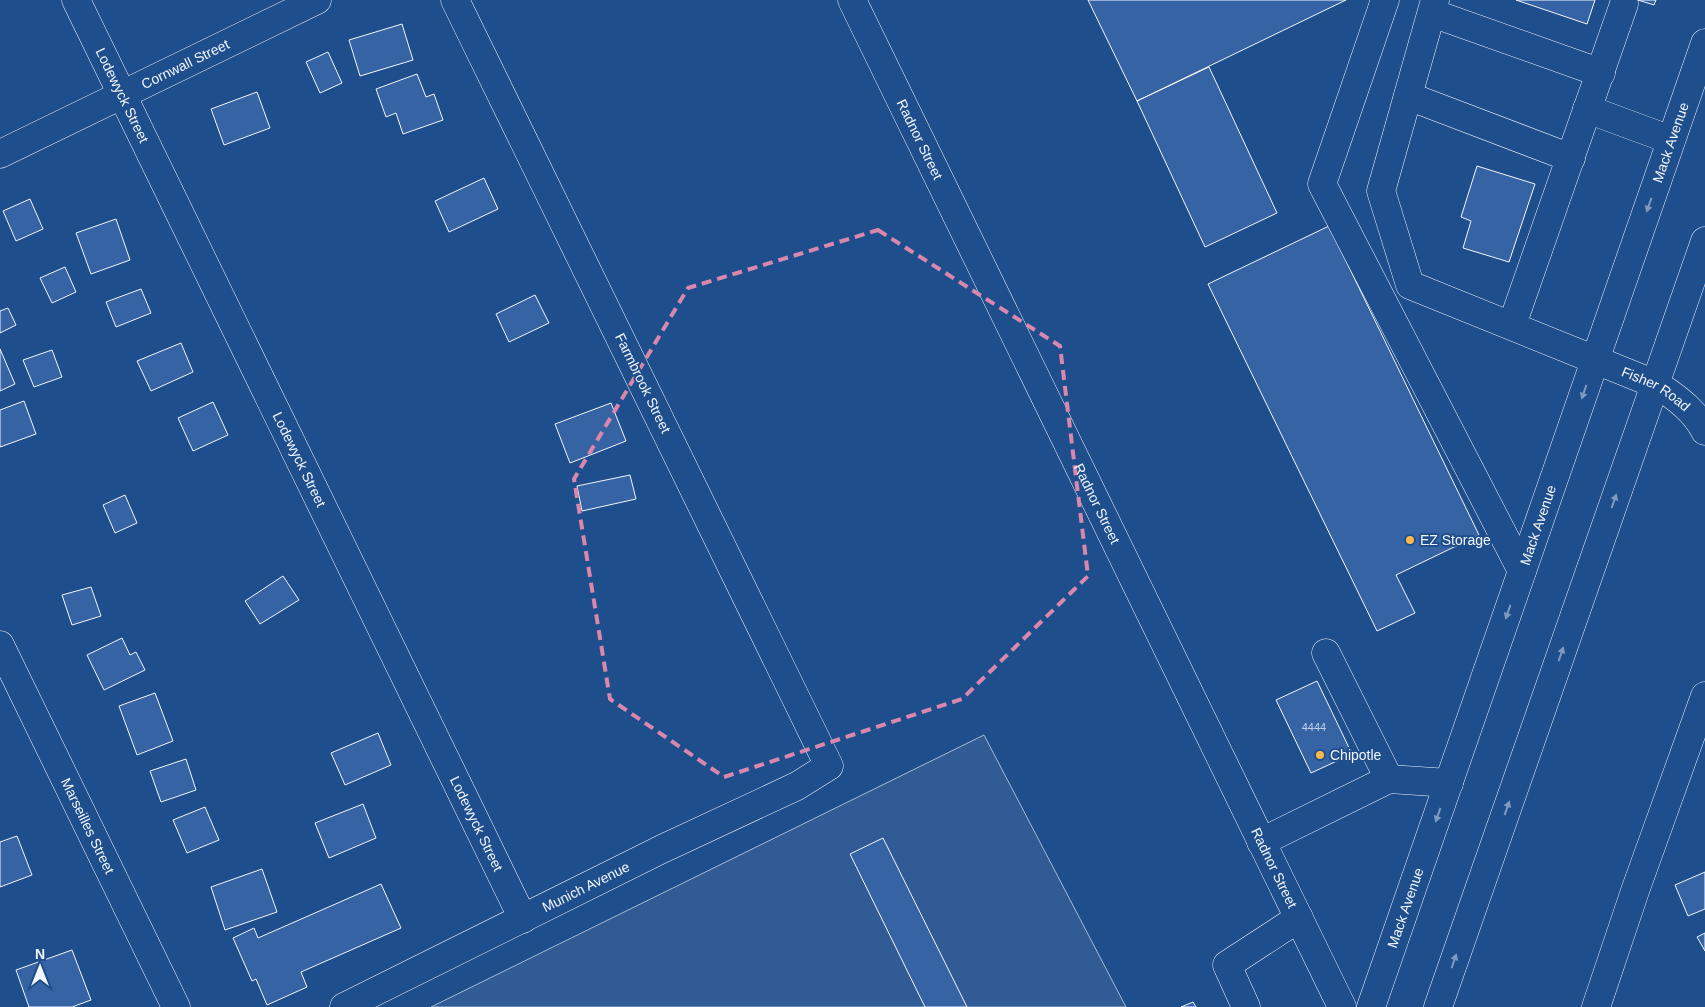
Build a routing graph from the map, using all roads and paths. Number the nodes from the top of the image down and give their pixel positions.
1 (76, 0) edge
2 (317, 0) edge
3 (454, 0) edge
4 (852, 0) edge
5 (1385, 0) edge
6 (1624, 4) dead end
7 (1434, 6) edge
8 (1705, 44) edge
9 (1601, 73) junction
10 (122, 94) junction
11 (1408, 96) junction
12 (1588, 109) junction
13 (1671, 140) junction
14 (0, 154) edge
15 (1571, 158) junction
16 (1705, 241) edge
17 (1512, 325) junction
18 (1595, 360) junction
19 (1655, 384) junction
20 (1705, 431) edge
21 (1522, 571) junction
22 (0, 645) edge
23 (1326, 653) dead end
24 (1705, 696) edge
25 (829, 766) joint
26 (1389, 779) junction
27 (1449, 783) junction
28 (1261, 842) junction
29 (1299, 918) junction
30 (523, 919) junction
31 (176, 1007) edge
32 (344, 1007) edge
33 (1246, 1007) edge
34 (1342, 1007) edge
35 (1371, 1007) edge
36 (1438, 1007) edge
37 (1596, 1007) edge

1 - 10 street, Lodewyck Street
2 - 10 street, Cornwall Street
3 - 25 street, Farmbrook Street
4 - 28 street, Radnor Street
5 - 21 street
6 - 9 street
7 - 9 street
7 - 11 street
8 - 13 street, Mack Avenue
9 - 12 street
10 - 14 street, Cornwall Street
10 - 30 street, Lodewyck Street
11 - 15 street
11 - 17 street, Fisher Road
12 - 13 street
12 - 15 street
13 -> 18 street, Mack Avenue
15 - 17 street
16 - 19 street
17 - 18 street, Fisher Road
18 - 19 street, Fisher Road
18 -> 21 street, Mack Avenue
19 - 20 street, Fisher Road
36 -> 19 street
21 -> 27 street, Mack Avenue
22 - 31 street, Marseilles Street
23 - 26 street
24 - 37 street
25 - 30 street, Munich Avenue
26 - 27 street
26 - 28 street
27 -> 35 street, Mack Avenue
28 - 29 street, Radnor Street
29 - 33 street
29 - 34 street, Radnor Street
30 - 32 street, Munich Avenue

